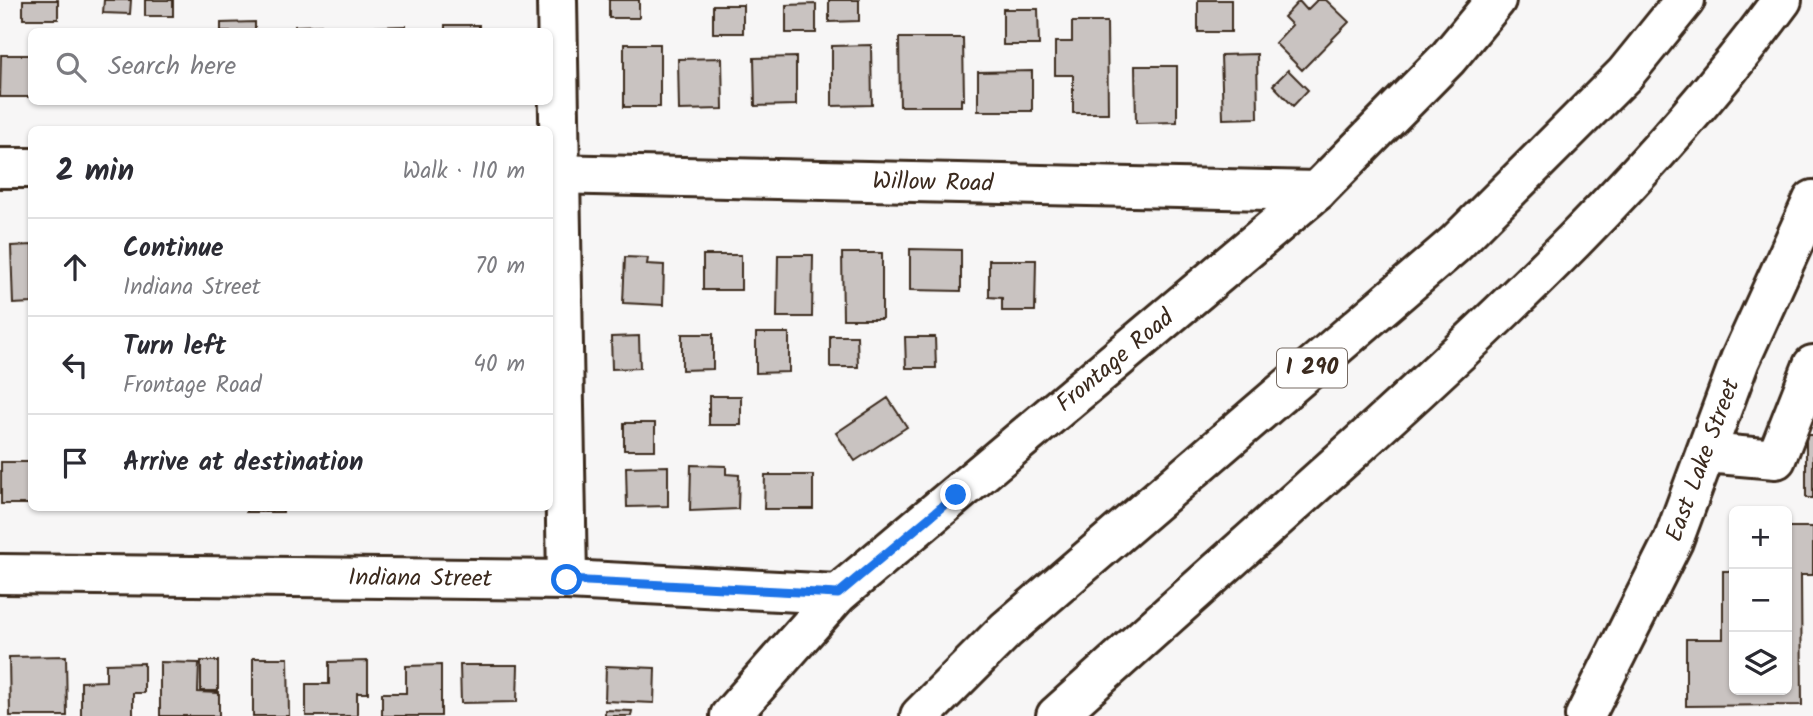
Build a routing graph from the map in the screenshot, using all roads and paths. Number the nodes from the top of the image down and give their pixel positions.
1 (557, 0) edge
2 (1496, 0) edge
3 (1685, 0) edge
4 (1782, 0) edge
5 (0, 168) edge
6 (28, 168) edge
7 (555, 174) edge
8 (1317, 191) junction
9 (1813, 200) edge
10 (1813, 365) edge
11 (1706, 453) junction
12 (0, 574) edge
13 (567, 580) junction
14 (838, 594) junction
15 (730, 716) edge
16 (920, 716) edge
17 (1056, 716) edge
18 (1585, 716) edge

1 - 7 main road
2 - 8 main road, Frontage Road
3 - 16 main road, I 290
4 - 17 main road
5 - 6 main road
7 - 8 main road, Willow Road
7 - 13 main road
8 - 14 main road, Frontage Road
9 - 11 main road, East Lake Street
10 - 11 main road
11 - 18 main road, East Lake Street
12 - 13 main road, Indiana Street
13 - 14 main road, Indiana Street
14 - 15 main road, Frontage Road

